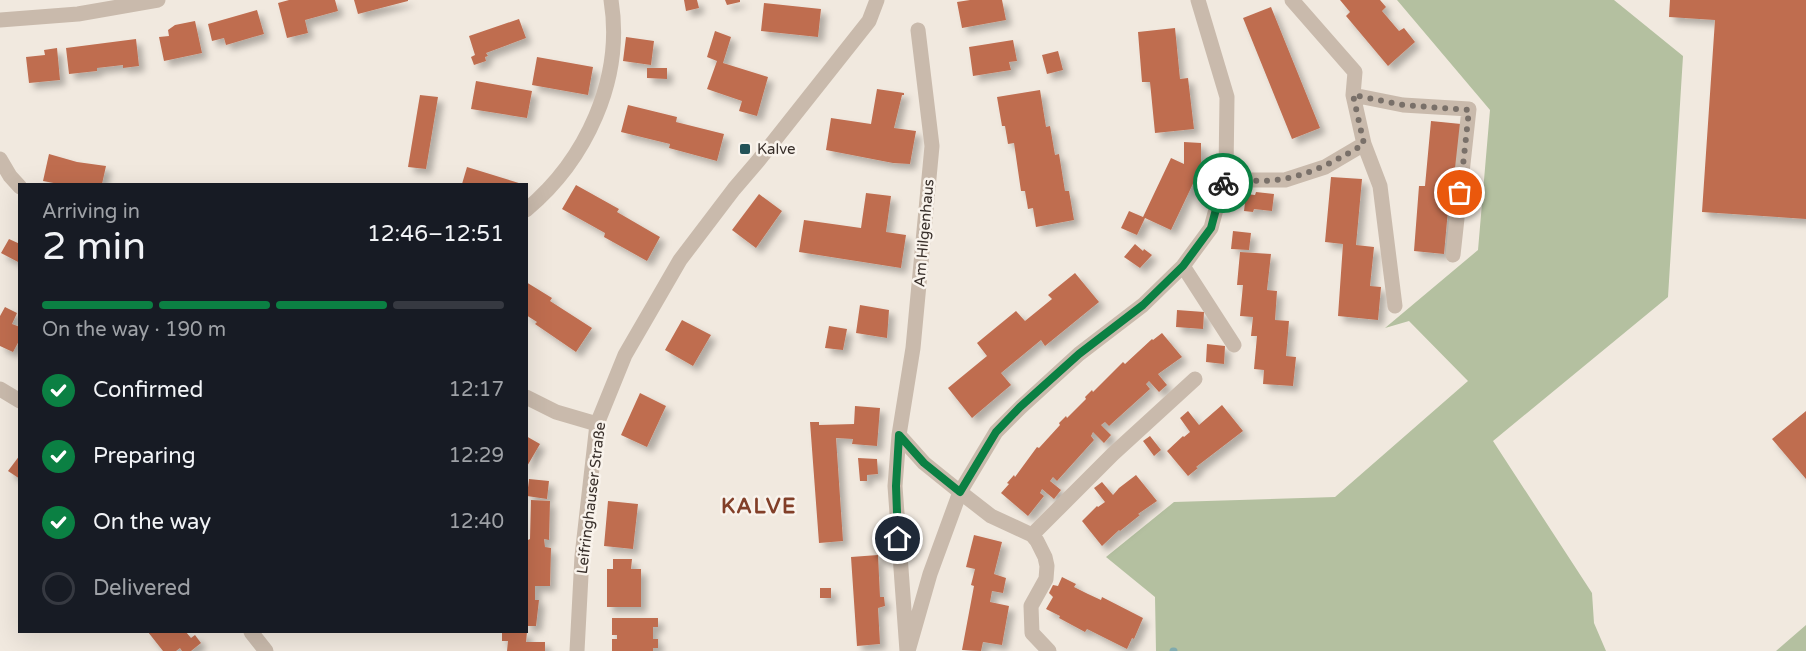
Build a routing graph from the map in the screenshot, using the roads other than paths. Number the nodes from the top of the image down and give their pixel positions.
1 (158, 0) edge
2 (611, 0) edge
3 (877, 0) edge
4 (1198, 0) edge
5 (1292, 0) edge
6 (0, 20) edge
7 (918, 30) dead end
8 (1353, 95) junction
9 (1364, 144) junction
10 (0, 159) edge
11 (1226, 172) junction
12 (18, 185) edge
13 (528, 208) edge
14 (1453, 255) dead end
15 (1183, 266) junction
16 (1395, 306) dead end
17 (1234, 345) dead end
18 (1195, 379) dead end
19 (0, 389) edge
20 (528, 398) edge
21 (18, 399) edge
22 (597, 424) junction
23 (899, 435) junction
24 (960, 492) junction
25 (1032, 535) junction
26 (252, 633) edge
27 (266, 651) edge
28 (577, 651) edge
29 (908, 651) edge
30 (1049, 651) edge

1 - 6 street
2 - 13 street
3 - 22 street, Leifringhauser Straße
4 - 11 street, Am Hilgenhaus
5 - 8 street
7 - 23 street, Am Hilgenhaus
8 - 9 street
8 - 14 street
9 - 11 street
9 - 16 street
10 - 12 street
11 - 15 street, Am Hilgenhaus
15 - 17 street
15 - 24 street, Am Hilgenhaus
18 - 25 street
19 - 21 street
20 - 22 street
22 - 28 street, Leifringhauser Straße
23 - 24 street
23 - 29 street, Am Hilgenhaus
24 - 25 street
24 - 29 street, Am Hilgenhaus
25 - 30 street
26 - 27 street

